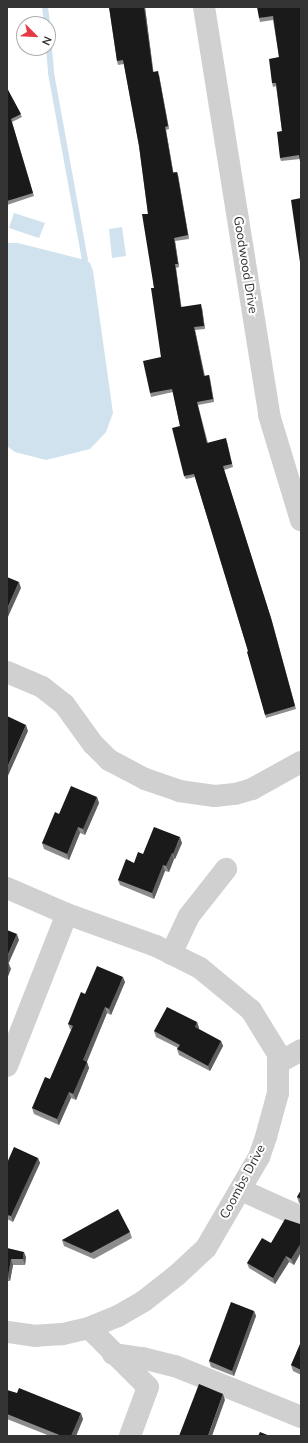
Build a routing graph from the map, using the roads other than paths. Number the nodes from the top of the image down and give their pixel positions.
1 (204, 7) edge
2 (301, 520) edge
3 (7, 672) edge
4 (301, 762) edge
5 (226, 868) dead end
6 (7, 888) edge
7 (67, 914) junction
8 (171, 954) junction
9 (301, 1050) edge
10 (278, 1063) junction
11 (7, 1066) edge
12 (241, 1190) junction
13 (301, 1217) edge
14 (89, 1328) junction
15 (7, 1332) edge
16 (113, 1354) junction
17 (301, 1417) edge
18 (130, 1436) edge

1 - 2 street, Goodwood Drive
3 - 4 street
5 - 8 street
6 - 7 street, Coombs Drive
7 - 8 street, Coombs Drive
7 - 11 street
8 - 10 street, Coombs Drive
9 - 10 street
10 - 12 street, Coombs Drive
12 - 13 street
12 - 14 street, Coombs Drive
14 - 15 street, Coombs Drive
14 - 16 street
16 - 17 street
16 - 18 street

